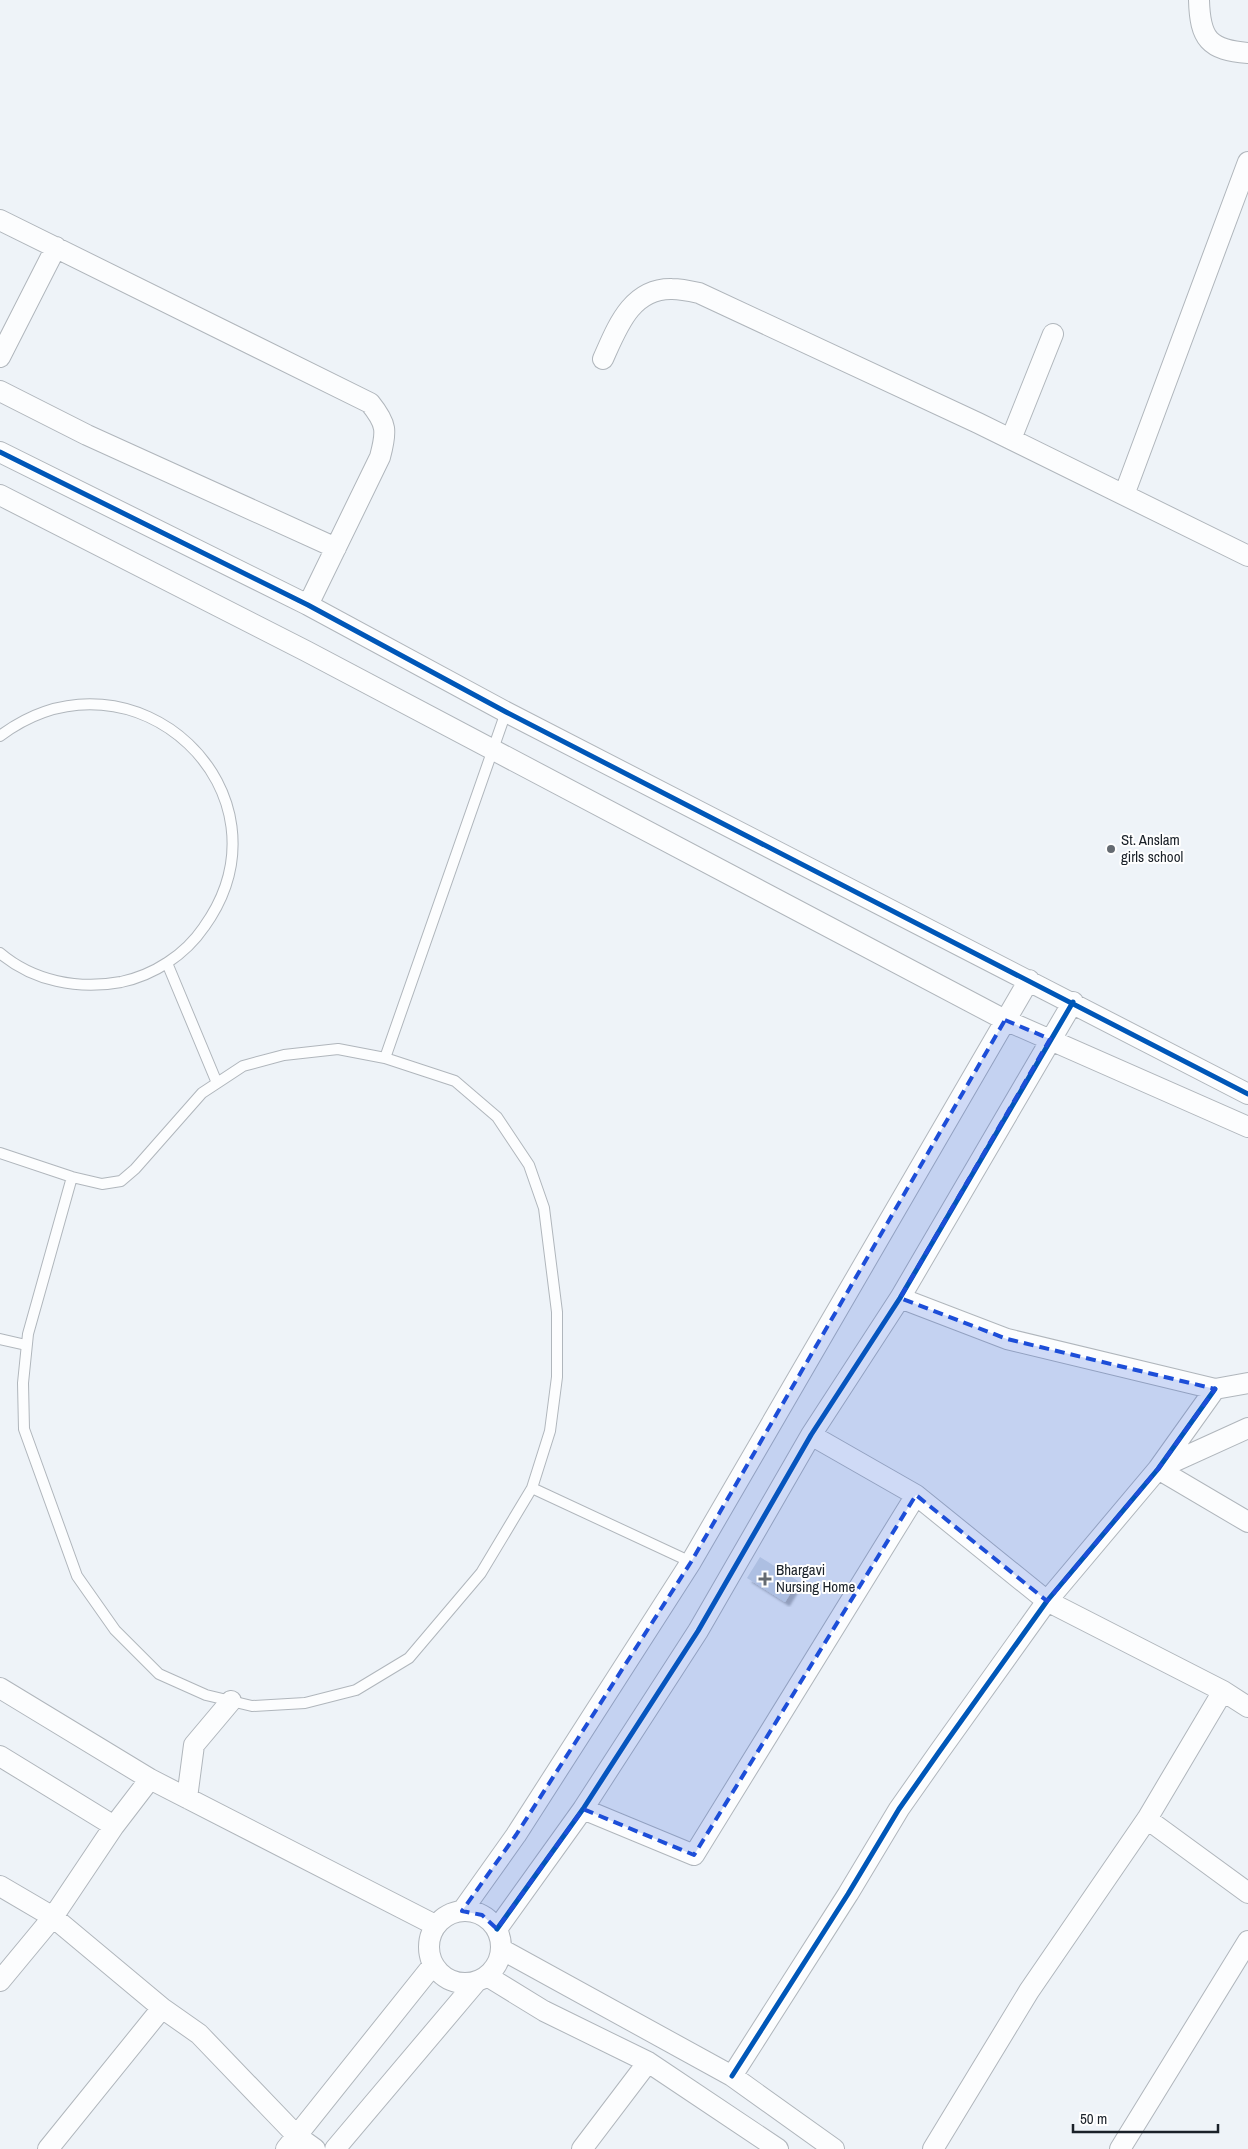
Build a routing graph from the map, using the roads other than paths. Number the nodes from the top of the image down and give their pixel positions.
1 (1199, 0) edge
2 (1242, 52) edge
3 (1248, 162) edge
4 (0, 220) edge
5 (56, 247) junction
6 (1053, 334) dead end
7 (0, 357) edge
8 (603, 359) dead end
9 (0, 391) edge
10 (1011, 439) junction
11 (0, 452) edge
12 (1124, 495) junction
13 (0, 496) edge
14 (336, 548) junction
15 (1247, 553) edge
16 (308, 605) junction
17 (506, 712) junction
18 (0, 736) edge
19 (493, 750) junction
20 (0, 952) edge
21 (167, 963) junction
22 (1029, 980) junction
23 (1073, 1002) junction
24 (1005, 1020) junction
25 (1050, 1039) junction
26 (385, 1058) junction
27 (217, 1083) junction
28 (1248, 1094) edge
29 (1248, 1127) edge
30 (0, 1154) edge
31 (72, 1177) junction
32 (900, 1298) junction
33 (0, 1339) edge
34 (26, 1345) junction
35 (1248, 1383) edge
36 (1215, 1389) junction
37 (1248, 1428) edge
38 (811, 1435) junction
39 (1158, 1469) junction
40 (532, 1488) junction
41 (916, 1495) junction
42 (1248, 1522) edge
43 (691, 1562) junction
44 (1047, 1601) junction
45 (0, 1688) edge
46 (1223, 1691) junction
47 (231, 1701) junction
48 (1248, 1707) edge
49 (0, 1756) edge
50 (150, 1779) junction
51 (186, 1798) junction
52 (583, 1809) junction
53 (1147, 1819) junction
54 (114, 1826) junction
55 (0, 1886) edge
56 (1248, 1893) edge
57 (462, 1911) junction
58 (53, 1917) junction
59 (435, 1926) junction
60 (496, 1929) junction
61 (1248, 1941) edge
62 (501, 1949) junction
63 (433, 1964) junction
64 (482, 1978) junction
65 (0, 1981) edge
66 (162, 2008) junction
67 (648, 2062) junction
68 (732, 2076) junction
69 (291, 2142) edge
70 (48, 2149) edge
71 (315, 2149) edge
72 (335, 2149) edge
73 (582, 2149) edge
74 (778, 2149) edge
75 (834, 2149) edge
76 (933, 2149) edge
77 (1122, 2149) edge

1 - 2 street
3 - 12 street
4 - 5 street
5 - 7 street
5 - 14 street
6 - 10 street
8 - 10 street
9 - 14 street
10 - 12 street
11 - 16 street
12 - 15 street
13 - 19 street
14 - 16 street
16 - 17 street
17 - 19 lane
17 - 22 street
18 - 21 lane
19 - 24 street
19 - 26 lane
20 - 21 lane
21 - 27 lane
22 - 23 street
22 - 24 street
23 - 25 street
23 - 28 street
24 - 25 street
24 - 43 street
25 - 29 street
25 - 32 street
26 - 27 lane
26 - 40 lane
27 - 31 lane
30 - 31 lane
31 - 34 lane
32 - 36 street
32 - 38 street
33 - 34 lane
34 - 47 lane
35 - 36 street
36 - 39 street
37 - 39 street
38 - 41 street
38 - 52 street
39 - 42 street
39 - 44 street
40 - 43 lane
40 - 47 lane
41 - 44 street
41 - 52 street
43 - 57 street
44 - 46 street
44 - 68 street
45 - 50 street
46 - 48 street
46 - 53 street
47 - 51 street
49 - 54 street
50 - 51 street
50 - 54 street
51 - 59 street
52 - 60 street
53 - 56 street
53 - 76 street
54 - 58 street
55 - 58 street
57 - 59 street
57 - 60 street
58 - 65 street
58 - 66 street
59 - 63 street
60 - 62 street
61 - 77 street
62 - 64 street
62 - 68 street
63 - 64 street
63 - 69 street
64 - 67 street
64 - 72 street
66 - 69 street
66 - 70 street
67 - 73 street
67 - 74 street
68 - 75 street
69 - 71 street

